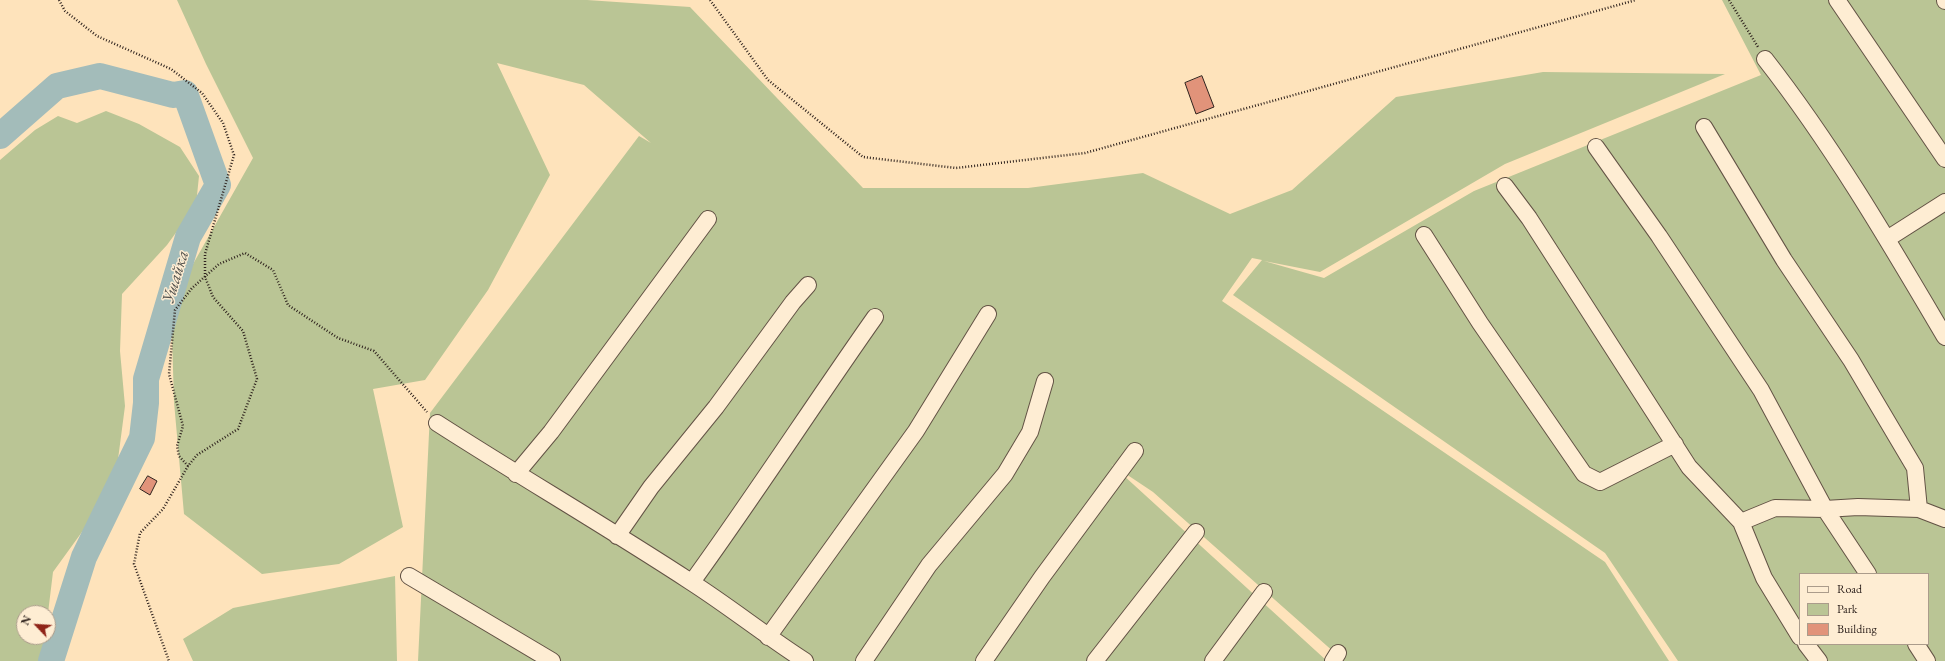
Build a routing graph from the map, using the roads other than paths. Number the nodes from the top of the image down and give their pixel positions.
1 (1837, 0) edge
2 (1765, 59) road end
3 (1704, 127) dead end
4 (1596, 147) dead end
5 (1945, 159) edge
6 (1505, 186) dead end
7 (1945, 202) edge
8 (708, 219) dead end
9 (1424, 235) dead end
10 (1887, 239) junction
11 (808, 285) dead end
12 (988, 314) dead end
13 (875, 317) dead end
14 (1945, 337) edge
15 (1045, 381) dead end
16 (437, 423) road end
17 (1675, 444) junction
18 (1135, 451) dead end
19 (516, 474) junction
20 (1825, 509) junction
21 (1920, 509) junction
22 (1945, 519) edge
23 (1741, 522) junction
24 (1196, 532) dead end
25 (618, 536) junction
26 (1867, 573) edge
27 (409, 576) dead end
28 (692, 582) junction
29 (1264, 592) dead end
30 (1799, 635) edge
31 (768, 637) junction
32 (1807, 645) edge
33 (1917, 645) edge
34 (552, 661) edge
35 (805, 661) edge
36 (864, 661) edge
37 (984, 661) edge
38 (1095, 661) edge
39 (1213, 661) edge
40 (1819, 661) edge
41 (1927, 661) edge

1 - 5 street
2 - 10 street
3 - 21 street
4 - 20 street
6 - 17 street
7 - 10 street
8 - 19 street
9 - 17 street
10 - 14 street
11 - 25 street
12 - 31 street
13 - 28 street
15 - 36 street
16 - 19 street
17 - 23 street
18 - 37 street
19 - 25 street
20 - 21 street
20 - 23 street
20 - 26 street
21 - 22 street
23 - 30 street
24 - 38 street
25 - 28 street
27 - 34 street
28 - 31 street
29 - 39 street
31 - 35 street
32 - 40 street
33 - 41 street

